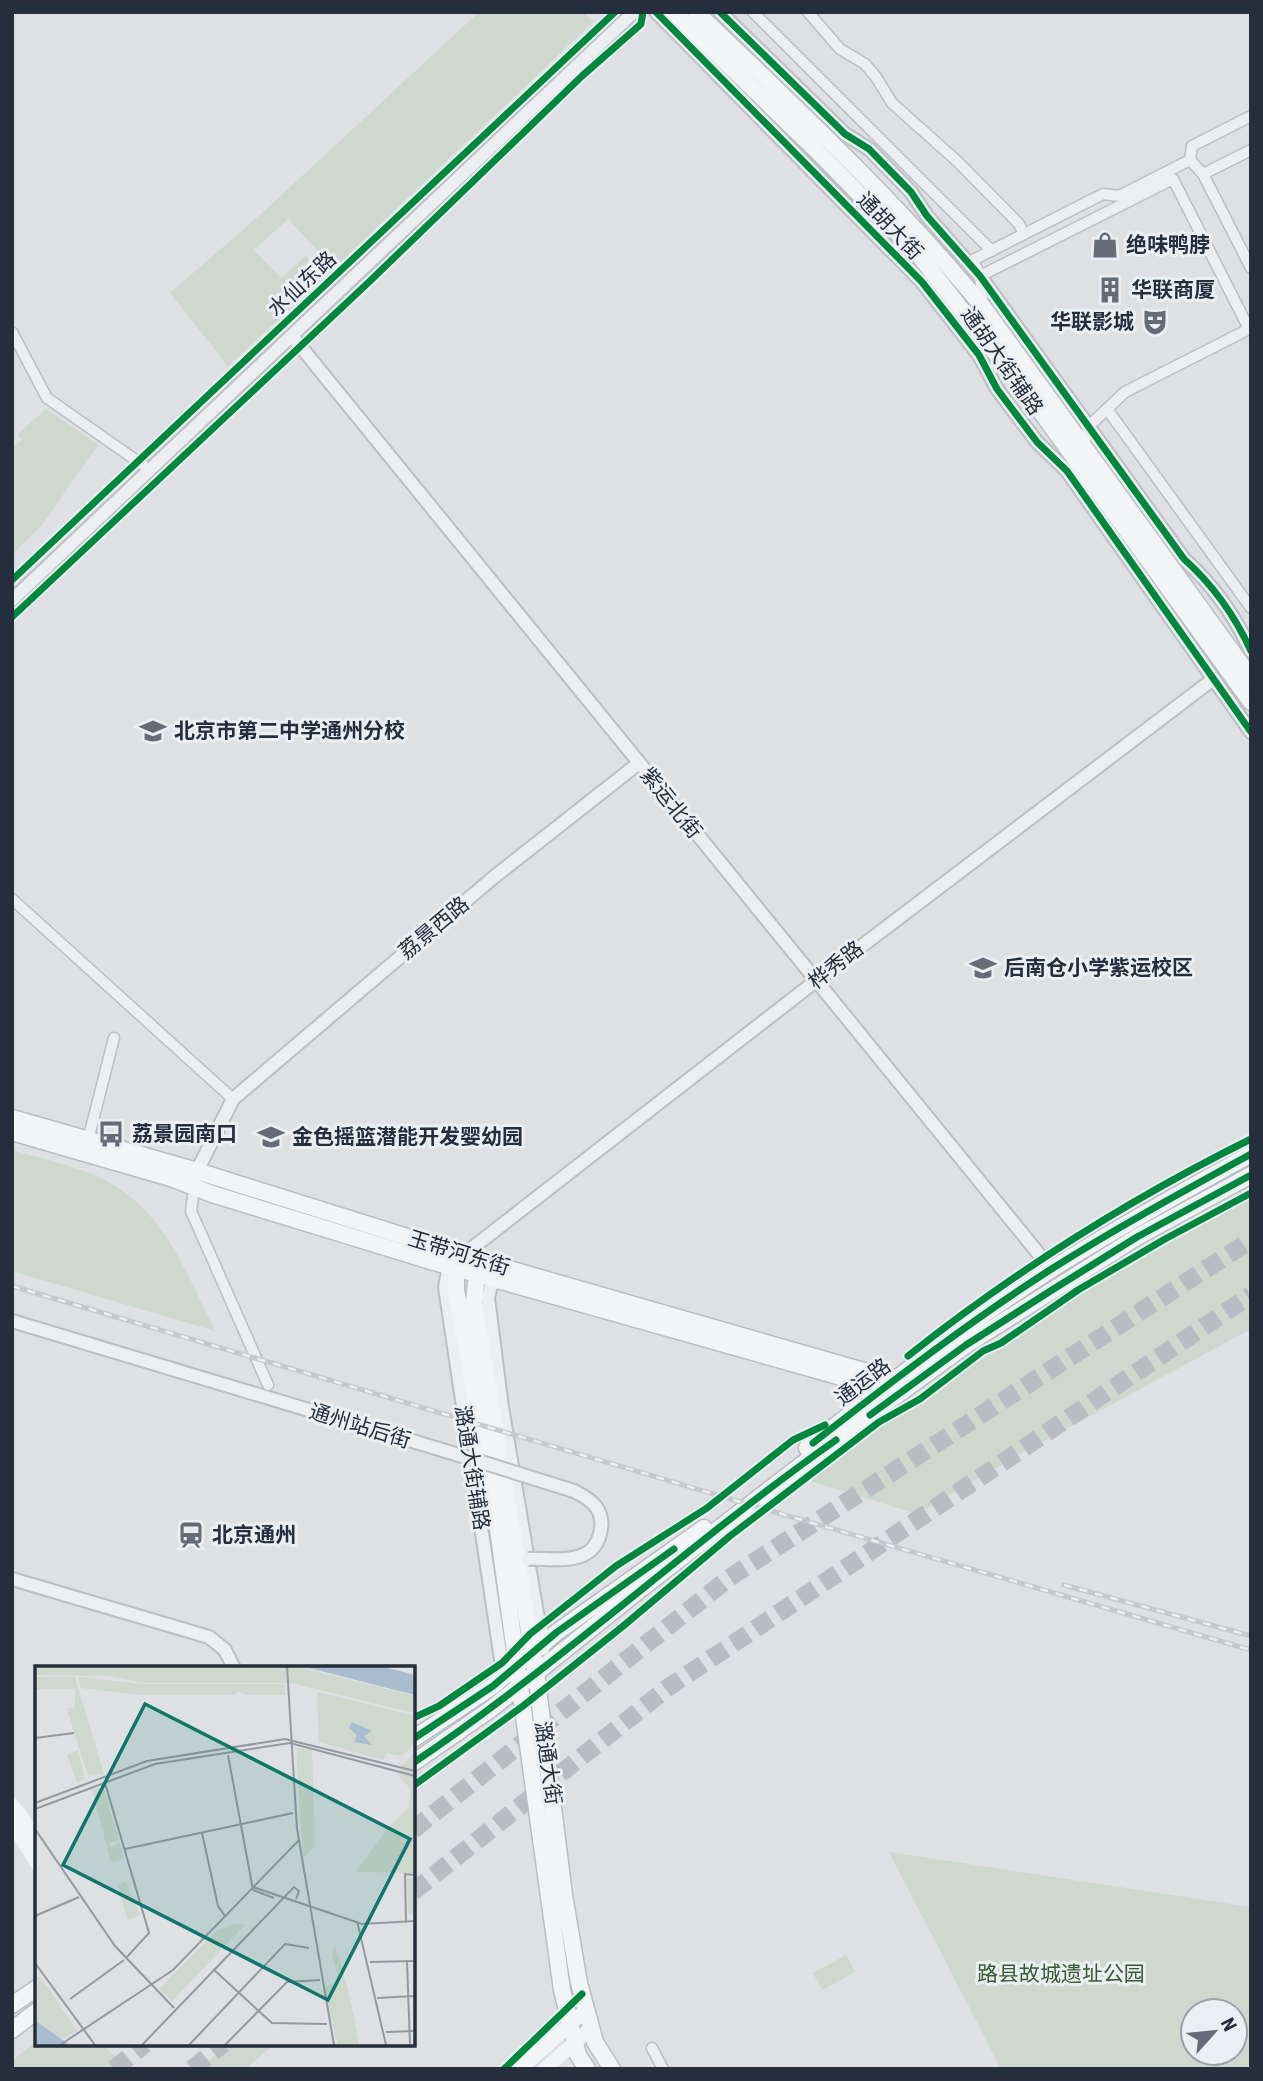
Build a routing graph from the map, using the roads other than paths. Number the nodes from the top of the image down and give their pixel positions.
1 (634, 12) edge
2 (656, 12) edge
3 (674, 12) edge
4 (696, 12) edge
5 (720, 12) edge
6 (753, 12) edge
7 (808, 12) edge
8 (1251, 116) edge
9 (1251, 150) edge
10 (1190, 160) junction
11 (1203, 174) junction
12 (1024, 234) junction
13 (992, 251) junction
14 (969, 260) junction
15 (946, 261) junction
16 (1251, 268) edge
17 (980, 276) junction
18 (984, 307) junction
19 (12, 332) edge
20 (292, 336) junction
21 (1107, 409) junction
22 (1089, 426) junction
23 (1083, 444) junction
24 (150, 470) junction
25 (12, 600) edge
26 (1251, 608) edge
27 (1251, 651) edge
28 (1251, 678) edge
29 (1212, 680) junction
30 (1251, 702) edge
31 (1251, 733) edge
32 (639, 764) junction
33 (12, 899) edge
34 (817, 980) junction
35 (114, 1038) dead end
36 (233, 1098) junction
37 (12, 1118) edge
38 (12, 1132) edge
39 (88, 1140) junction
40 (1251, 1154) edge
41 (1251, 1175) edge
42 (196, 1179) junction
43 (456, 1263) junction
44 (1051, 1269) junction
45 (477, 1275) junction
46 (502, 1280) junction
47 (12, 1321) edge
48 (268, 1385) dead end
49 (891, 1392) junction
50 (528, 1559) junction
51 (12, 1580) edge
52 (539, 1648) junction
53 (233, 1666) edge
54 (516, 1667) junction
55 (536, 1673) junction
56 (520, 1685) junction
57 (493, 1686) junction
58 (415, 1739) edge
59 (415, 1762) edge
60 (12, 1805) edge
61 (12, 1822) edge
62 (35, 1841) edge
63 (35, 1861) edge
64 (35, 1989) edge
65 (12, 2005) edge
66 (586, 2010) junction
67 (35, 2013) edge
68 (572, 2022) junction
69 (591, 2028) junction
70 (12, 2030) edge
71 (576, 2041) junction
72 (652, 2048) dead end
73 (520, 2069) edge
74 (545, 2069) edge
75 (587, 2069) edge
76 (612, 2069) edge
77 (663, 2069) edge

1 - 20 street, 水仙东路
2 - 29 street, 通胡大街辅路
3 - 30 main road, 通胡大街
4 - 15 main road, 通胡大街
5 - 14 street, 通胡大街辅路
6 - 13 street
7 - 12 street
8 - 10 street
9 - 11 street
10 - 11 street
10 - 12 street
11 - 16 street
12 - 13 street
13 - 14 street
14 - 15 street
14 - 17 street, 通胡大街辅路
15 - 18 main road, 通胡大街
17 - 18 street
17 - 21 street
17 - 22 street, 通胡大街辅路
18 - 23 main road, 通胡大街
19 - 24 street
20 - 24 street, 水仙东路
20 - 32 street, 紫运北街
21 - 22 street
21 - 26 street
22 - 23 street
22 - 27 street, 通胡大街辅路
23 - 28 main road, 通胡大街
24 - 25 street, 水仙东路
29 - 31 street, 通胡大街辅路
29 - 34 street, 桦秀路
32 - 34 street, 紫运北街
32 - 36 street, 荔景西路
33 - 36 street
34 - 43 street, 桦秀路
34 - 44 street, 紫运北街
35 - 39 street
36 - 42 street, 荔景西路
37 - 39 main road, 玉带河东街
38 - 42 main road, 玉带河东街
39 - 42 main road, 玉带河东街
40 - 44 main road, 通运路
41 - 49 main road, 通运路
42 - 43 main road, 玉带河东街
42 - 48 street
43 - 45 main road, 玉带河东街
43 - 49 main road, 玉带河东街
43 - 54 main road, 潞通大街
43 - 57 street, 潞通大街辅路
44 - 49 main road, 通运路
45 - 46 main road, 玉带河东街
45 - 52 main road, 潞通大街
46 - 49 main road, 玉带河东街
46 - 50 street, 潞通大街辅路
47 - 50 street, 通州站后街, bridge
49 - 52 main road, 通运路
49 - 55 main road, 通运路
50 - 52 street, 潞通大街辅路
51 - 53 street
52 - 54 main road, 通运路
52 - 55 main road, 潞通大街
54 - 56 main road, 潞通大街
54 - 57 main road, 通运路
55 - 56 main road, 通运路
55 - 66 main road, 潞通大街
56 - 59 main road, 通运路
56 - 68 main road, 潞通大街
57 - 58 main road, 通运路
60 - 62 main road
61 - 63 main road
64 - 65 main road
66 - 68 main road
66 - 69 main road, 潞通大街
67 - 70 main road
68 - 71 main road, 潞通大街
68 - 73 main road
69 - 71 main road
69 - 76 main road, 潞通大街
71 - 74 main road
71 - 75 main road, 潞通大街
72 - 77 street

